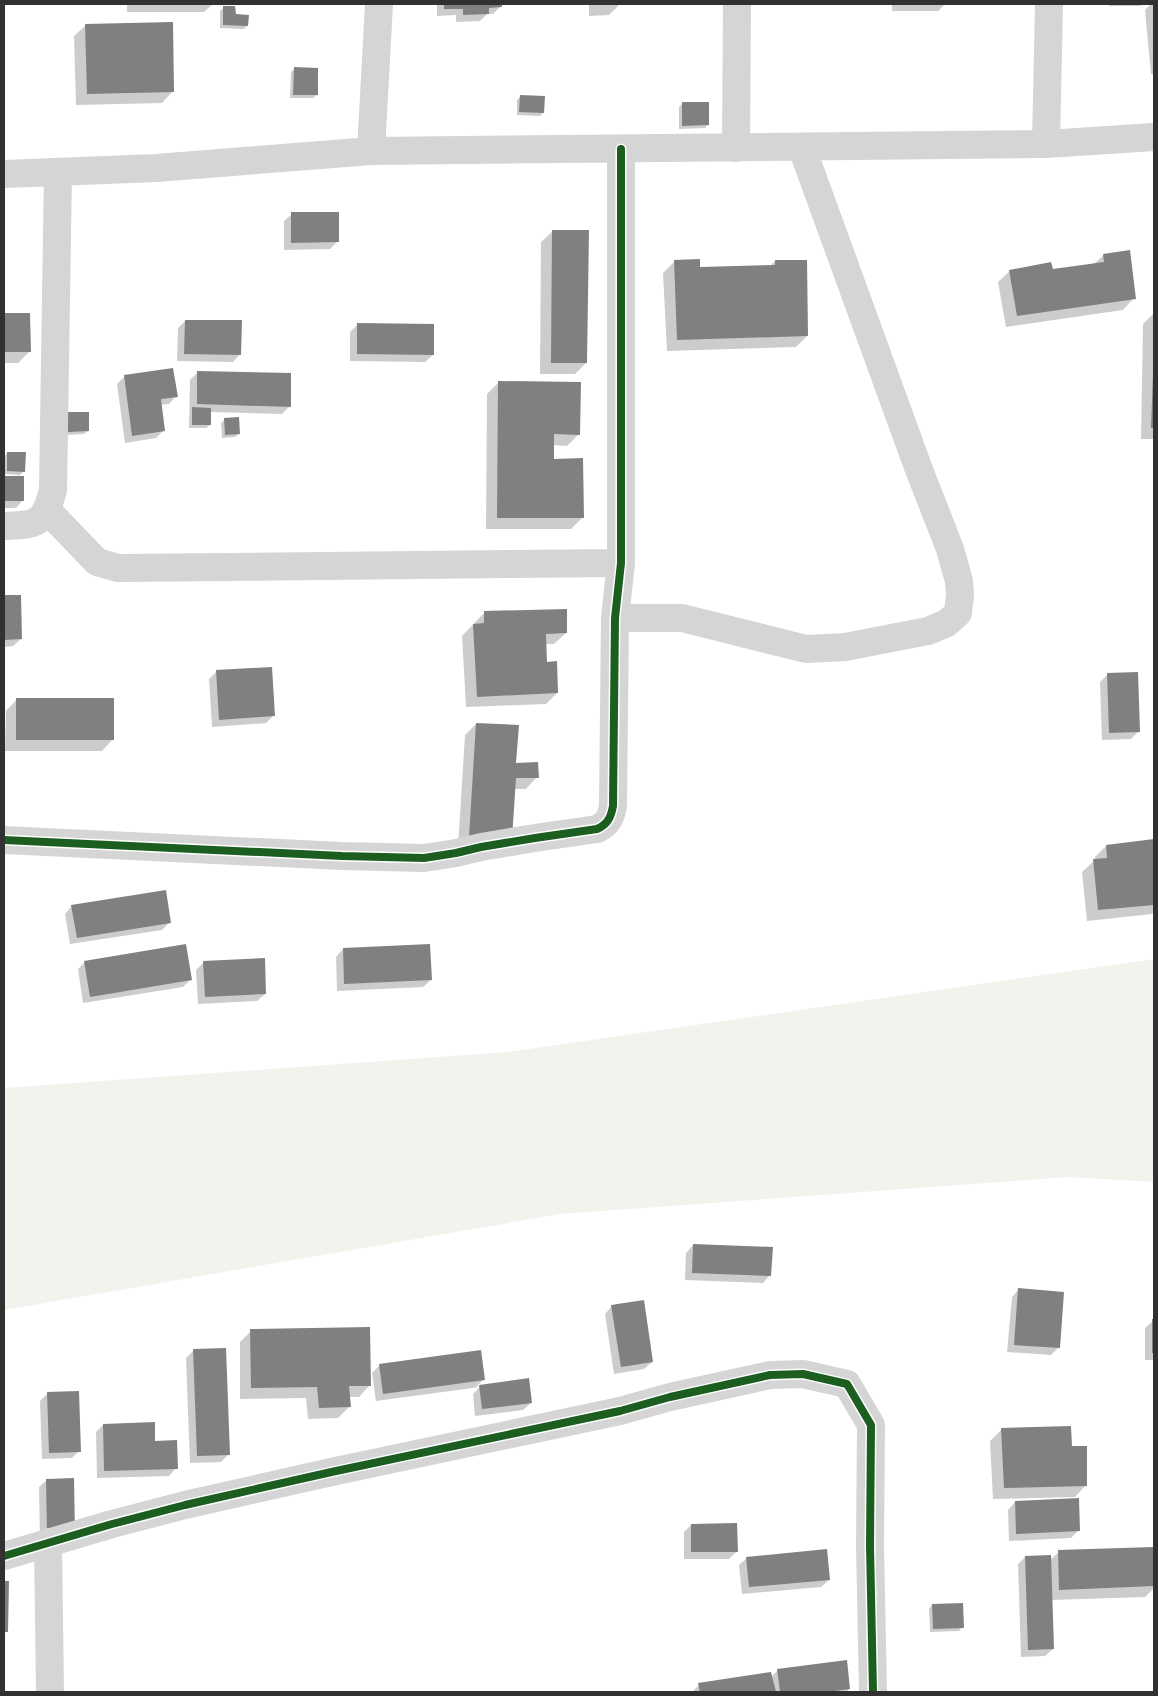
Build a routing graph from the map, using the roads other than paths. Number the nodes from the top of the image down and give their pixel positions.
1 (379, 4) edge
2 (737, 4) edge
3 (1049, 4) edge
4 (1154, 136) edge
5 (1046, 144) junction
6 (736, 148) junction
7 (802, 148) junction
8 (621, 150) junction
9 (371, 152) junction
10 (58, 172) junction
11 (4, 174) edge
12 (47, 510) junction
13 (4, 526) edge
14 (621, 563) junction
15 (615, 618) junction
16 (4, 840) edge
17 (48, 1542) junction
18 (4, 1556) edge
19 (50, 1692) edge
20 (873, 1692) edge

1 - 9 street
2 - 6 street
3 - 5 street
4 - 5 street
5 - 7 street
6 - 7 street
6 - 8 street
7 - 15 street
8 - 9 street
8 - 14 street
9 - 10 street
10 - 11 street
10 - 12 street
12 - 13 street
12 - 14 street
14 - 15 street
15 - 16 street
17 - 18 street
17 - 19 street
17 - 20 street

